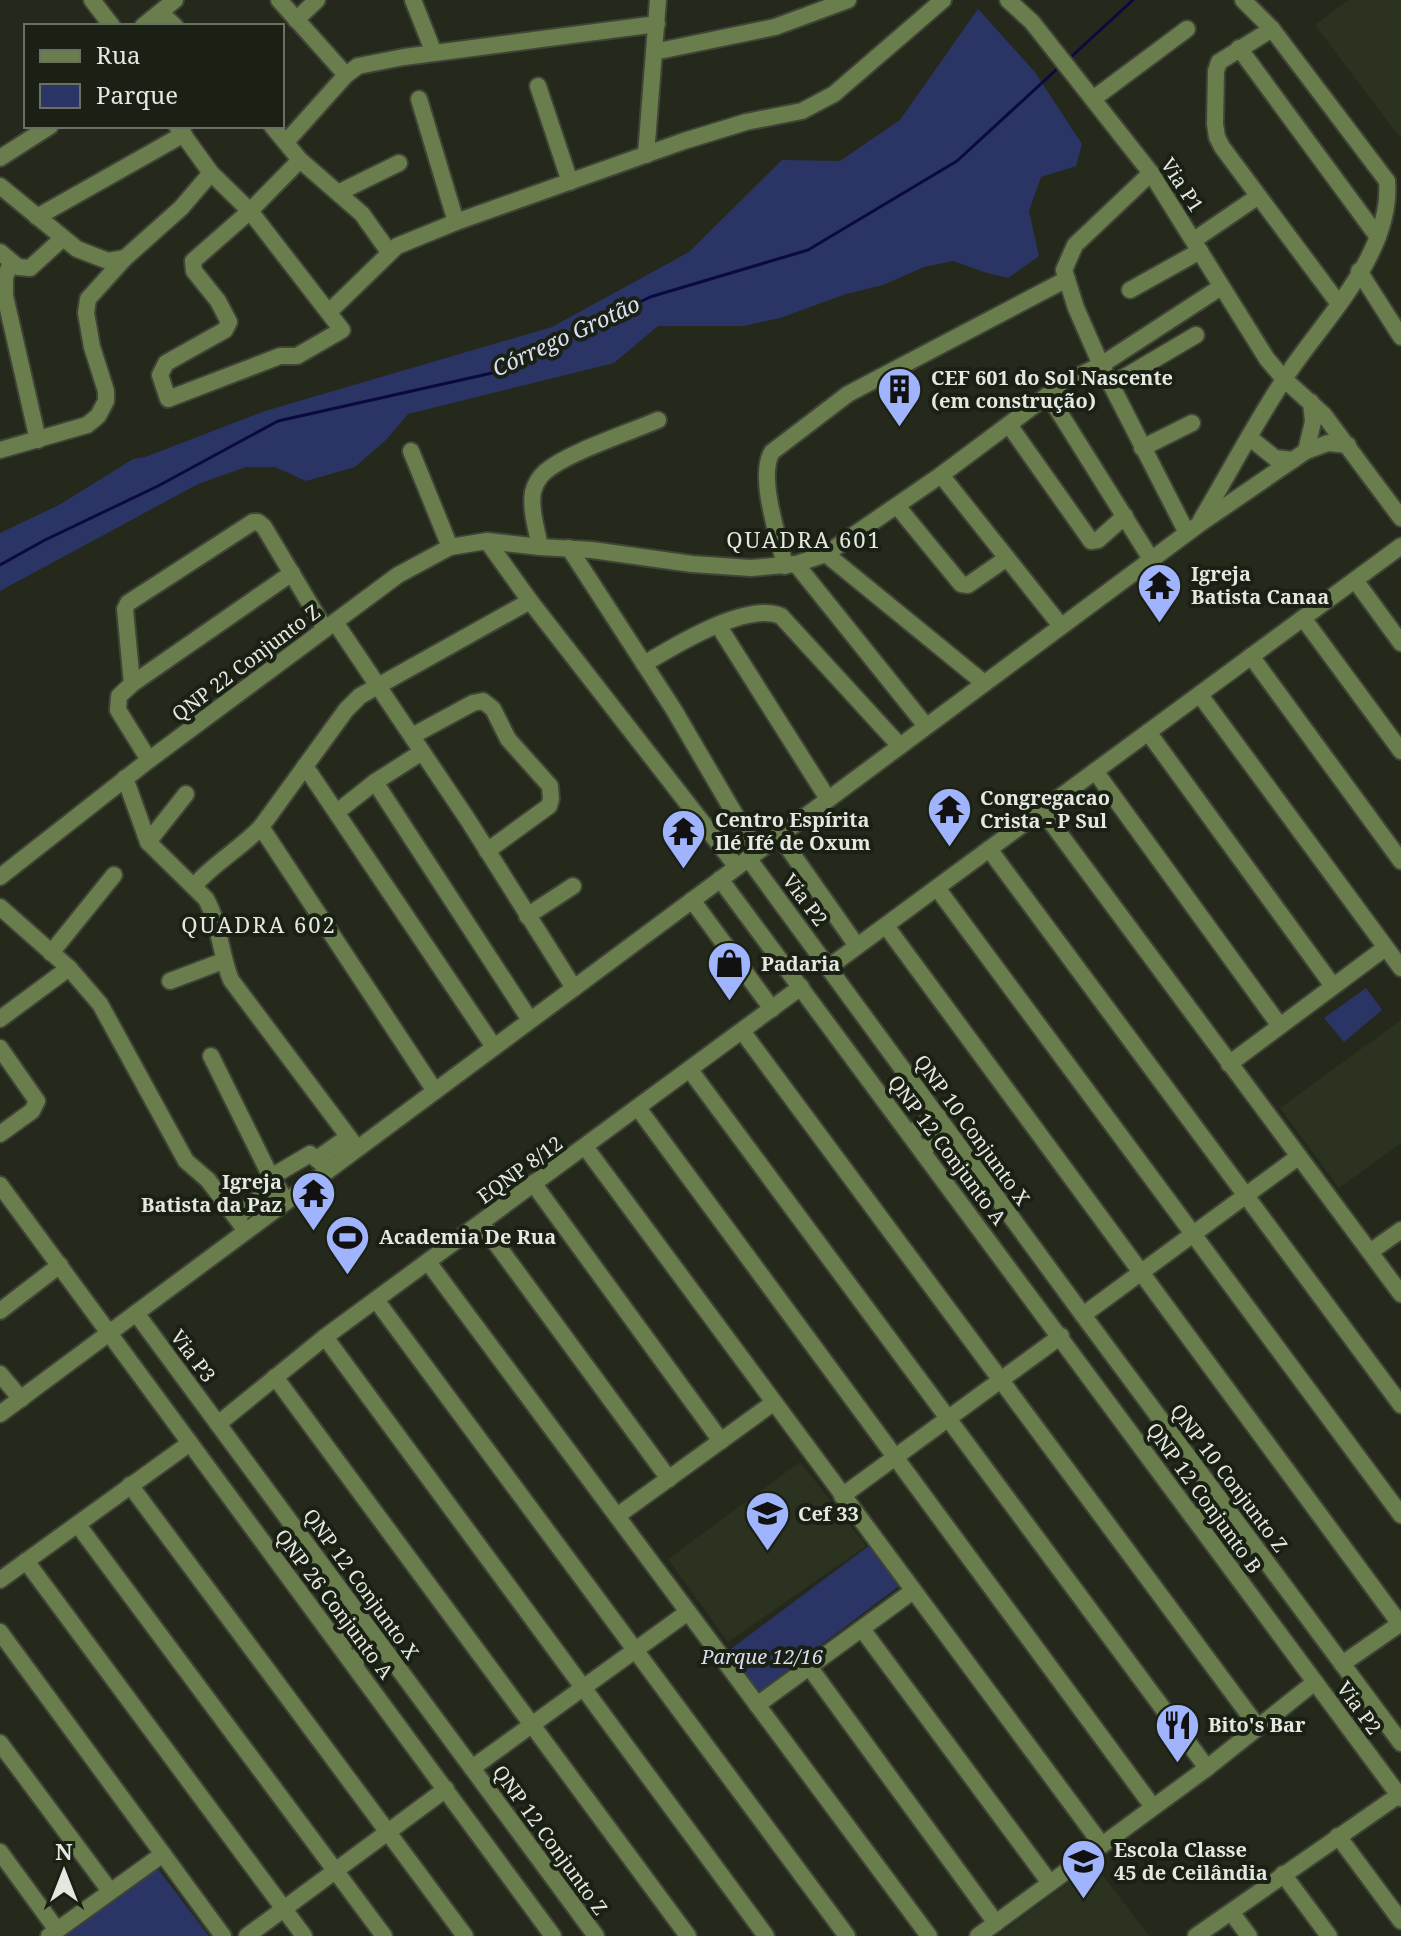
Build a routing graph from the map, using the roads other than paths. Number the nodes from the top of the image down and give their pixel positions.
1 (92, 0) edge
2 (175, 0) edge
3 (279, 0) edge
4 (317, 0) edge
5 (413, 0) edge
6 (658, 0) edge
7 (848, 0) edge
8 (943, 0) edge
9 (1008, 0) edge
10 (1023, 0) edge
11 (1243, 0) edge
12 (161, 13) junction
13 (296, 20) junction
14 (1032, 22) junction
15 (110, 24) edge
16 (146, 24) edge
17 (173, 24) edge
18 (657, 24) junction
19 (1187, 29) dead end
20 (1272, 29) junction
21 (1239, 48) junction
22 (654, 52) junction
23 (434, 53) junction
24 (346, 75) junction
25 (538, 86) dead end
26 (419, 99) dead end
27 (1093, 99) junction
28 (47, 128) edge
29 (274, 128) edge
30 (180, 130) edge
31 (286, 142) junction
32 (646, 155) junction
33 (0, 158) edge
34 (300, 160) junction
35 (399, 163) dead end
36 (211, 173) junction
37 (1151, 173) junction
38 (1394, 179) edge
39 (570, 182) junction
40 (0, 186) edge
41 (340, 192) junction
42 (1257, 197) junction
43 (250, 211) junction
44 (37, 217) junction
45 (456, 222) junction
46 (1378, 237) junction
47 (63, 238) junction
48 (1197, 246) junction
49 (389, 252) junction
50 (6, 257) edge
51 (125, 258) junction
52 (1359, 271) junction
53 (1067, 279) junction
54 (1221, 287) junction
55 (1130, 290) dead end
56 (1339, 304) junction
57 (329, 312) junction
58 (1196, 335) dead end
59 (1401, 337) edge
60 (1101, 365) junction
61 (1284, 379) junction
62 (1111, 385) junction
63 (1049, 396) junction
64 (1308, 399) junction
65 (1270, 405) junction
66 (658, 420) dead end
67 (1192, 423) dead end
68 (1009, 425) junction
69 (1250, 438) junction
70 (38, 440) junction
71 (1348, 445) junction
72 (1142, 448) junction
73 (0, 450) edge
74 (411, 451) dead end
75 (1300, 456) junction
76 (941, 475) junction
77 (897, 506) junction
78 (1125, 516) junction
79 (1401, 518) edge
80 (1192, 529) junction
81 (487, 541) junction
82 (1401, 546) edge
83 (450, 547) junction
84 (540, 547) junction
85 (569, 548) junction
86 (826, 554) junction
87 (1007, 558) junction
88 (1151, 559) junction
89 (791, 565) junction
90 (292, 573) junction
91 (1355, 580) junction
92 (530, 601) junction
93 (1303, 618) junction
94 (718, 625) junction
95 (330, 626) junction
96 (1061, 626) junction
97 (1401, 643) edge
98 (1251, 656) junction
99 (644, 664) junction
100 (984, 683) junction
101 (132, 684) junction
102 (376, 685) junction
103 (1200, 695) junction
104 (926, 726) junction
105 (1148, 732) junction
106 (412, 736) junction
107 (900, 746) junction
108 (1401, 751) edge
109 (422, 752) junction
110 (149, 760) junction
111 (305, 766) junction
112 (1095, 771) junction
113 (125, 778) junction
114 (375, 782) junction
115 (186, 794) dead end
116 (828, 799) junction
117 (1042, 810) junction
118 (337, 812) junction
119 (261, 827) junction
120 (779, 835) junction
121 (148, 842) junction
122 (989, 849) junction
123 (487, 851) junction
124 (747, 859) junction
125 (1401, 861) edge
126 (114, 875) dead end
127 (0, 877) edge
128 (720, 879) junction
129 (194, 886) junction
130 (573, 886) dead end
131 (937, 888) junction
132 (692, 900) junction
133 (0, 907) edge
134 (527, 916) junction
135 (886, 926) junction
136 (857, 946) junction
137 (1385, 948) junction
138 (51, 953) junction
139 (223, 961) junction
140 (829, 967) junction
141 (69, 968) junction
142 (1401, 968) edge
143 (170, 981) dead end
144 (1333, 986) junction
145 (801, 987) junction
146 (574, 988) junction
147 (772, 1009) junction
148 (0, 1019) edge
149 (530, 1020) junction
150 (1280, 1026) junction
151 (742, 1031) junction
152 (494, 1047) junction
153 (0, 1048) edge
154 (211, 1056) dead end
155 (1229, 1064) junction
156 (690, 1070) junction
157 (435, 1091) junction
158 (638, 1108) junction
159 (938, 1116) junction
160 (948, 1132) junction
161 (910, 1133) junction
162 (0, 1134) edge
163 (352, 1143) junction
164 (586, 1148) junction
165 (922, 1150) junction
166 (1298, 1157) junction
167 (324, 1164) junction
168 (274, 1181) junction
169 (533, 1183) junction
170 (0, 1185) edge
171 (1246, 1195) junction
172 (286, 1201) junction
173 (236, 1217) junction
174 (481, 1223) junction
175 (1401, 1230) edge
176 (246, 1231) junction
177 (1193, 1235) junction
178 (1370, 1252) junction
179 (428, 1262) junction
180 (60, 1265) junction
181 (1143, 1271) junction
182 (1401, 1294) edge
183 (376, 1300) junction
184 (0, 1311) edge
185 (136, 1313) junction
186 (1083, 1315) junction
187 (109, 1333) junction
188 (1061, 1336) junction
189 (325, 1337) junction
190 (0, 1374) edge
191 (275, 1377) junction
192 (1002, 1380) junction
193 (21, 1399) junction
194 (773, 1403) junction
195 (1401, 1405) edge
196 (0, 1414) edge
197 (947, 1418) junction
198 (218, 1424) junction
199 (721, 1441) junction
200 (190, 1443) junction
201 (896, 1456) junction
202 (669, 1479) junction
203 (130, 1485) junction
204 (842, 1496) junction
205 (1219, 1498) junction
206 (1401, 1515) edge
207 (617, 1516) junction
208 (1192, 1516) junction
209 (1235, 1521) junction
210 (78, 1525) junction
211 (1207, 1537) junction
212 (26, 1561) junction
213 (0, 1580) edge
214 (913, 1591) junction
215 (688, 1612) junction
216 (361, 1619) junction
217 (1401, 1624) edge
218 (862, 1629) junction
219 (0, 1632) edge
220 (333, 1637) junction
221 (382, 1647) junction
222 (637, 1649) junction
223 (1342, 1664) junction
224 (355, 1666) junction
225 (810, 1668) junction
226 (1315, 1682) junction
227 (584, 1687) junction
228 (757, 1705) junction
229 (531, 1726) junction
230 (1258, 1727) junction
231 (0, 1743) edge
232 (1401, 1743) edge
233 (472, 1768) junction
234 (1207, 1768) junction
235 (446, 1789) junction
236 (1400, 1797) edge
237 (1153, 1807) junction
238 (388, 1832) junction
239 (1338, 1836) junction
240 (1102, 1845) junction
241 (0, 1852) edge
242 (163, 1854) junction
243 (335, 1871) junction
244 (1283, 1874) junction
245 (1050, 1883) junction
246 (110, 1891) junction
247 (284, 1909) junction
248 (1231, 1912) junction
249 (1401, 1921) edge
250 (996, 1923) junction
251 (53, 1933) edge
252 (223, 1936) edge
253 (247, 1936) edge
254 (304, 1936) edge
255 (384, 1936) edge
256 (465, 1936) edge
257 (553, 1936) edge
258 (596, 1936) edge
259 (688, 1936) edge
260 (766, 1936) edge
261 (847, 1936) edge
262 (929, 1936) edge
263 (978, 1936) edge
264 (1196, 1936) edge
265 (1249, 1936) edge
266 (1329, 1936) edge

1 - 15 street
2 - 12 street
3 - 13 street
4 - 13 street
5 - 23 street
6 - 18 street
7 - 22 street
8 - 32 street
9 - 14 street, Via P1
10 - 14 street, Via P1
11 - 20 street
12 - 16 street
12 - 17 street
13 - 24 street
14 - 27 street, Via P1
18 - 22 street
18 - 23 street
19 - 27 street
20 - 21 street
20 - 38 street
21 - 42 street
21 - 46 street
22 - 32 street
23 - 24 street
24 - 31 street
25 - 39 street
26 - 45 street
27 - 37 street, Via P1
28 - 33 street
29 - 31 street
30 - 36 street
30 - 44 street
31 - 34 street
32 - 39 street
34 - 41 street
34 - 43 street
35 - 41 street
36 - 43 street
36 - 51 street
37 - 48 street, Via P1
37 - 53 street
38 - 46 street
39 - 45 street
40 - 44 street
41 - 49 street
42 - 48 street
42 - 56 street
43 - 57 street
43 - 57 street
44 - 47 street
45 - 49 street
46 - 52 street
47 - 50 street
47 - 51 street
48 - 54 street, Via P1
48 - 55 street
49 - 57 street
50 - 70 street
51 - 70 street
52 - 56 street
52 - 59 street
53 - 60 street
53 - 89 street
54 - 60 street, QNP 22 Conjunto Z
54 - 61 street, Via P1
56 - 61 street
58 - 62 street
60 - 62 street
60 - 63 street, QNP 22 Conjunto Z
61 - 64 street, Via P1
61 - 65 street
62 - 72 street
63 - 68 street, QNP 22 Conjunto Z
63 - 78 street
64 - 65 street
64 - 71 street, Via P1
64 - 75 street
65 - 69 street
66 - 84 street
67 - 72 street
68 - 76 street, QNP 22 Conjunto Z
68 - 78 street
69 - 75 street
69 - 80 street
70 - 73 street
71 - 75 street
71 - 79 street
72 - 80 street
74 - 83 street
75 - 80 street
76 - 77 street, QNP 22 Conjunto Z
76 - 87 street
77 - 86 street, QNP 22 Conjunto Z
77 - 87 street
78 - 88 street
80 - 88 street
81 - 83 street, QNP 22 Conjunto Z
81 - 84 street, QNP 22 Conjunto Z
81 - 92 street
82 - 91 street
83 - 95 street, QNP 22 Conjunto Z
84 - 85 street, QNP 22 Conjunto Z
85 - 89 street, QNP 22 Conjunto Z
85 - 99 street
86 - 89 street, QNP 22 Conjunto Z
86 - 100 street
87 - 96 street
88 - 96 street
89 - 104 street
90 - 95 street
90 - 101 street
90 - 101 street
91 - 93 street
91 - 97 street
92 - 102 street
92 - 124 street
93 - 98 street
93 - 108 street
94 - 99 street
94 - 107 street
94 - 116 street
95 - 102 street
95 - 110 street, QNP 22 Conjunto Z
96 - 100 street
98 - 103 street
98 - 125 street
99 - 124 street
100 - 104 street
101 - 110 street
102 - 106 street
102 - 111 street
103 - 105 street
103 - 137 street
104 - 107 street
105 - 112 street
105 - 144 street
106 - 109 street
106 - 123 street
107 - 116 street
109 - 114 street
109 - 123 street
110 - 113 street, QNP 22 Conjunto Z
111 - 118 street
111 - 119 street
112 - 117 street
112 - 150 street
113 - 121 street
113 - 127 street, QNP 22 Conjunto Z
114 - 118 street
114 - 149 street
115 - 121 street
116 - 120 street
117 - 122 street
117 - 155 street
118 - 152 street
119 - 129 street
119 - 157 street
120 - 124 street
120 - 136 street
121 - 129 street
122 - 131 street
122 - 171 street
123 - 134 street
124 - 128 street
124 - 140 street, Via P2
126 - 138 street
128 - 132 street
128 - 145 street
129 - 139 street
130 - 134 street
131 - 135 street
131 - 177 street
132 - 146 street
132 - 147 street
133 - 138 street
134 - 146 street
135 - 136 street
135 - 181 street
136 - 140 street
137 - 142 street
137 - 144 street
138 - 141 street
139 - 143 street
139 - 163 street
140 - 159 street, QNP 10 Conjunto X
141 - 148 street
141 - 173 street
144 - 150 street
145 - 147 street, EQNP 8/12
145 - 161 street, QNP 12 Conjunto A
146 - 149 street
147 - 151 street, EQNP 8/12
149 - 152 street
150 - 155 street
151 - 156 street, EQNP 8/12
151 - 192 street
152 - 157 street
153 - 162 street
154 - 168 street
155 - 166 street
156 - 158 street, EQNP 8/12
156 - 197 street
157 - 163 street
158 - 164 street, EQNP 8/12
158 - 201 street
159 - 160 street, QNP 10 Conjunto X
159 - 161 street
160 - 165 street
160 - 186 street, QNP 10 Conjunto X
161 - 165 street, QNP 12 Conjunto A
163 - 167 street
164 - 169 street, EQNP 8/12
164 - 194 street
165 - 188 street, QNP 12 Conjunto A
166 - 171 street
166 - 178 street
167 - 168 street
167 - 172 street
168 - 172 street
168 - 173 street
169 - 174 street, EQNP 8/12
169 - 199 street
170 - 180 street
171 - 177 street
171 - 195 street
172 - 176 street
173 - 176 street
174 - 179 street, EQNP 8/12
174 - 202 street
175 - 178 street
176 - 185 street
177 - 181 street
177 - 206 street
178 - 182 street
179 - 183 street, EQNP 8/12
179 - 207 street
180 - 184 street
180 - 187 street
181 - 186 street
181 - 217 street
183 - 189 street, EQNP 8/12
183 - 222 street
185 - 187 street
185 - 198 street, Via P3
186 - 205 street, QNP 10 Conjunto Z
187 - 193 street
187 - 200 street
188 - 192 street
188 - 208 street, QNP 12 Conjunto B
189 - 191 street, EQNP 8/12
189 - 227 street
190 - 193 street
191 - 198 street, EQNP 8/12
191 - 229 street
192 - 197 street
192 - 230 street
193 - 196 street
194 - 199 street
194 - 204 street
197 - 201 street
197 - 234 street
198 - 216 street, QNP 12 Conjunto X
199 - 202 street
200 - 203 street
200 - 220 street, QNP 26 Conjunto A
201 - 204 street
201 - 237 street
202 - 207 street
203 - 210 street
203 - 238 street
204 - 214 street
205 - 208 street
205 - 209 street, QNP 10 Conjunto Z
207 - 215 street
208 - 211 street, QNP 12 Conjunto B
209 - 211 street
209 - 223 street, QNP 10 Conjunto Z
210 - 212 street
210 - 243 street
211 - 226 street, QNP 12 Conjunto B
212 - 213 street
212 - 247 street
214 - 218 street
214 - 240 street
215 - 222 street
215 - 228 street
216 - 220 street
216 - 221 street, QNP 12 Conjunto X
217 - 223 street
218 - 225 street
218 - 245 street
219 - 242 street
220 - 224 street, QNP 26 Conjunto A
221 - 224 street
221 - 233 street, QNP 12 Conjunto X
222 - 227 street
222 - 261 street
223 - 232 street, Via P2
224 - 235 street, QNP 26 Conjunto A
225 - 228 street
225 - 250 street
226 - 230 street
226 - 236 street, Via P2
227 - 229 street
227 - 260 street
228 - 262 street
229 - 233 street
229 - 259 street
230 - 234 street
231 - 246 street
233 - 258 street, QNP 12 Conjunto Z
234 - 237 street
235 - 238 street
235 - 257 street, QNP 26 Conjunto A
236 - 239 street
237 - 240 street
238 - 243 street
238 - 256 street
239 - 244 street
239 - 249 street
240 - 245 street
241 - 251 street
242 - 246 street
242 - 252 street
243 - 247 street
243 - 255 street
244 - 248 street
244 - 266 street
245 - 250 street
246 - 251 street
247 - 253 street
247 - 254 street
248 - 264 street
248 - 265 street
250 - 263 street

